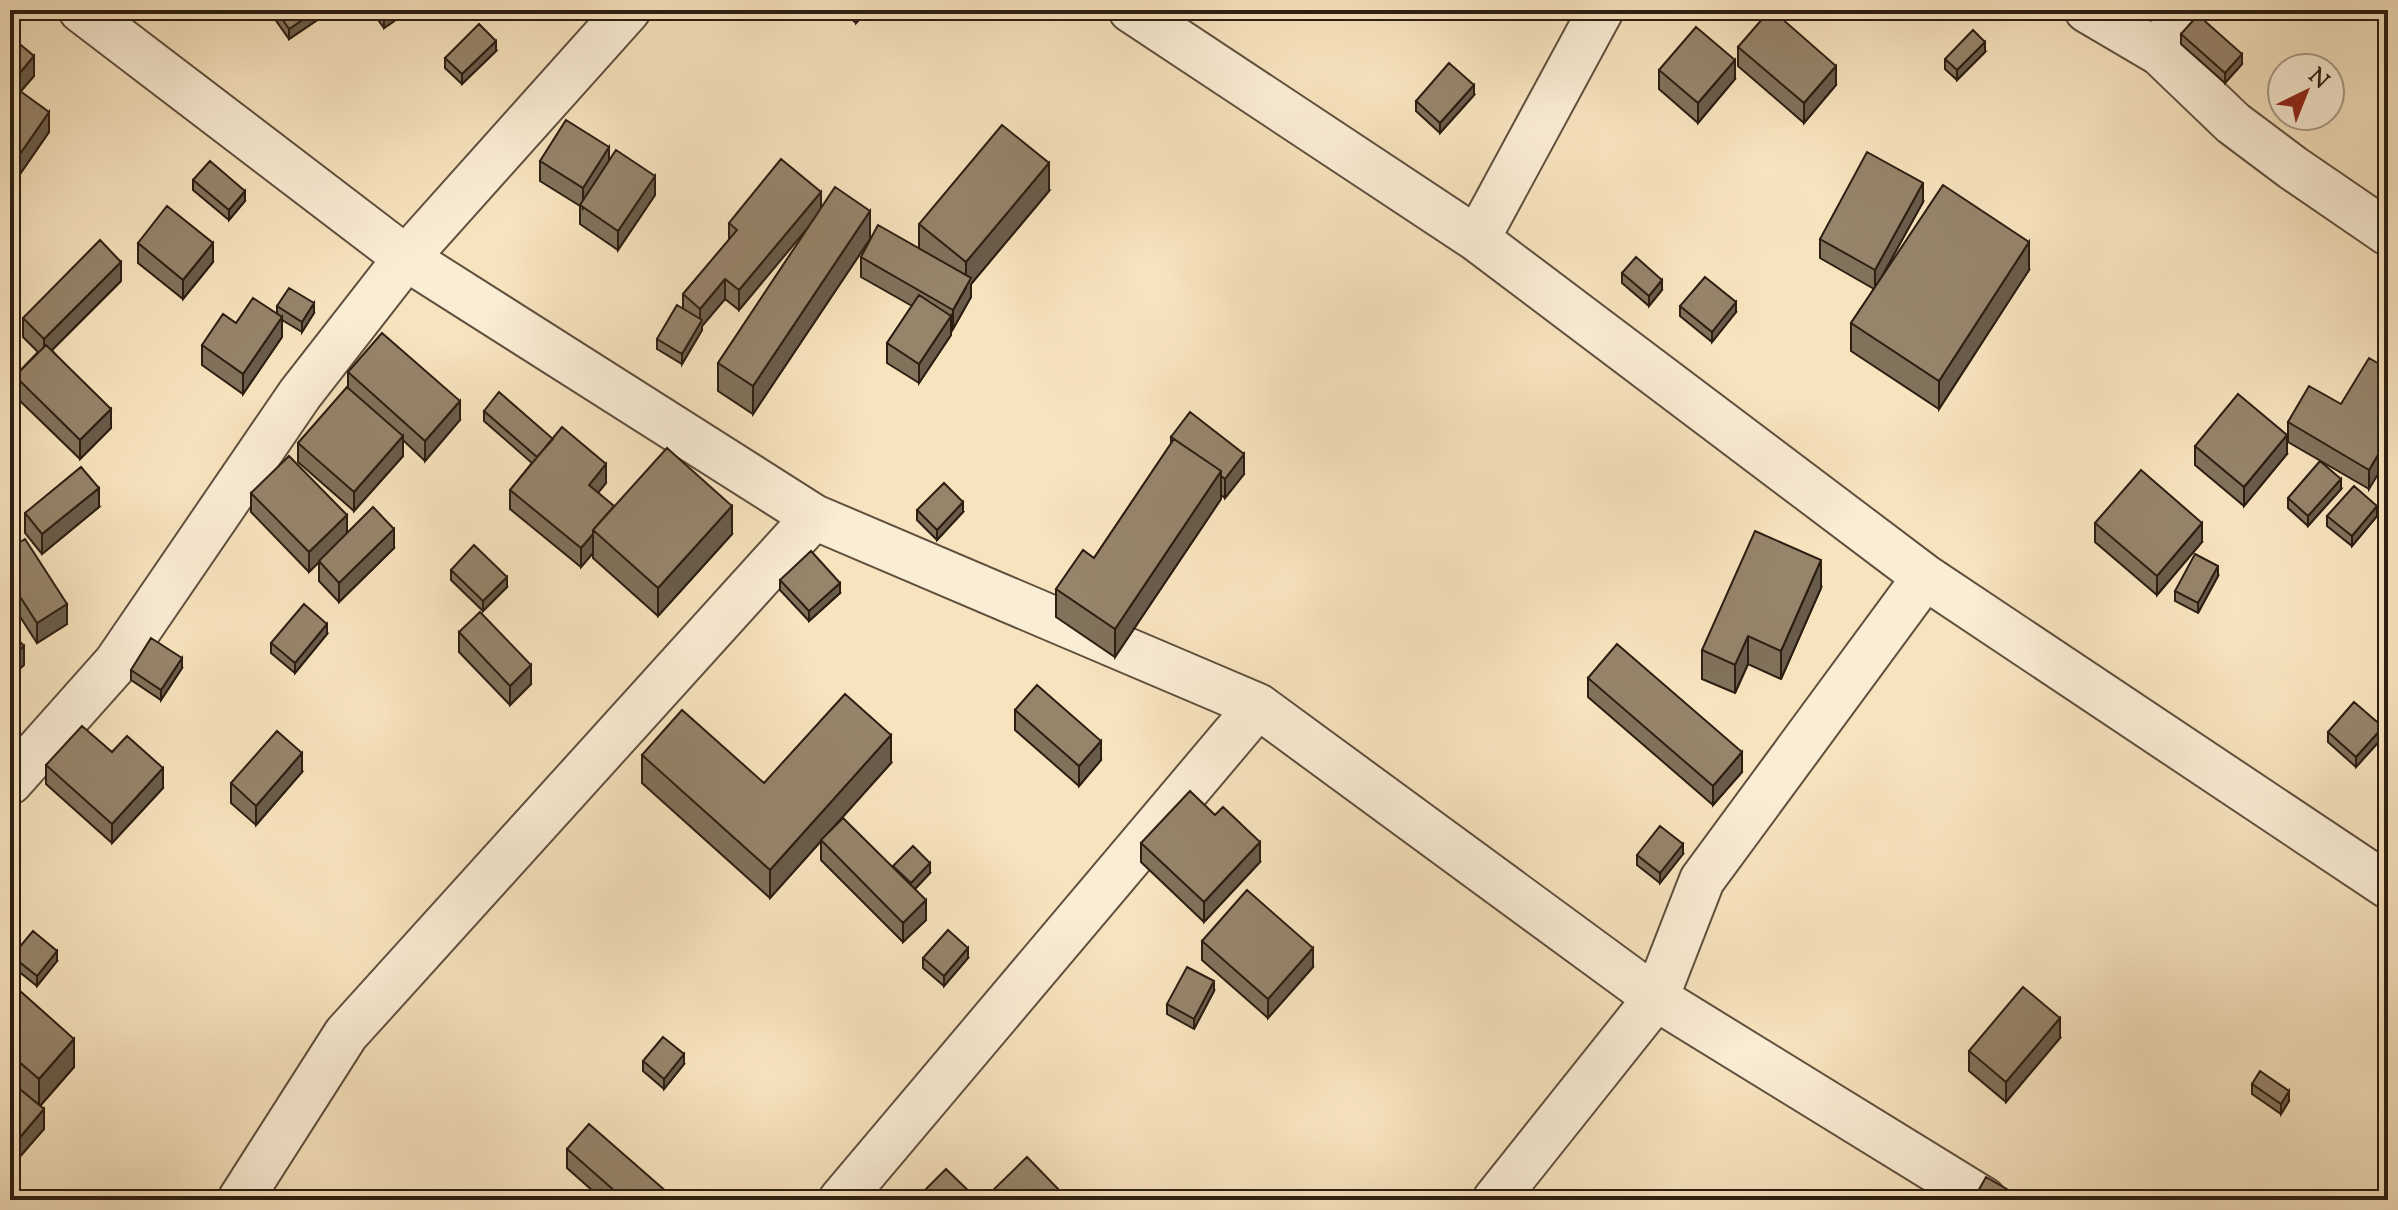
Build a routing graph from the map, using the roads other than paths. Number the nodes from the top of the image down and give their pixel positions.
1 (81, 10) edge
2 (628, 10) edge
3 (1131, 10) edge
4 (1601, 10) edge
5 (2087, 10) edge
6 (2182, 10) edge
7 (2160, 53) junction
8 (2388, 233) edge
9 (1477, 239) junction
10 (406, 258) junction
11 (814, 517) junction
12 (1925, 577) junction
13 (1258, 706) junction
14 (10, 782) edge
15 (2388, 886) edge
16 (1656, 998) junction
17 (240, 1200) edge
18 (841, 1200) edge
19 (1495, 1200) edge
20 (1984, 1200) edge

1 - 10 street
2 - 10 street
3 - 9 street
4 - 9 street
5 - 7 street
6 - 7 street
7 - 8 street
9 - 12 street
10 - 11 street
10 - 14 street
11 - 13 street
11 - 17 street
12 - 15 street
12 - 16 street
13 - 16 street
13 - 18 street
16 - 19 street
16 - 20 street

